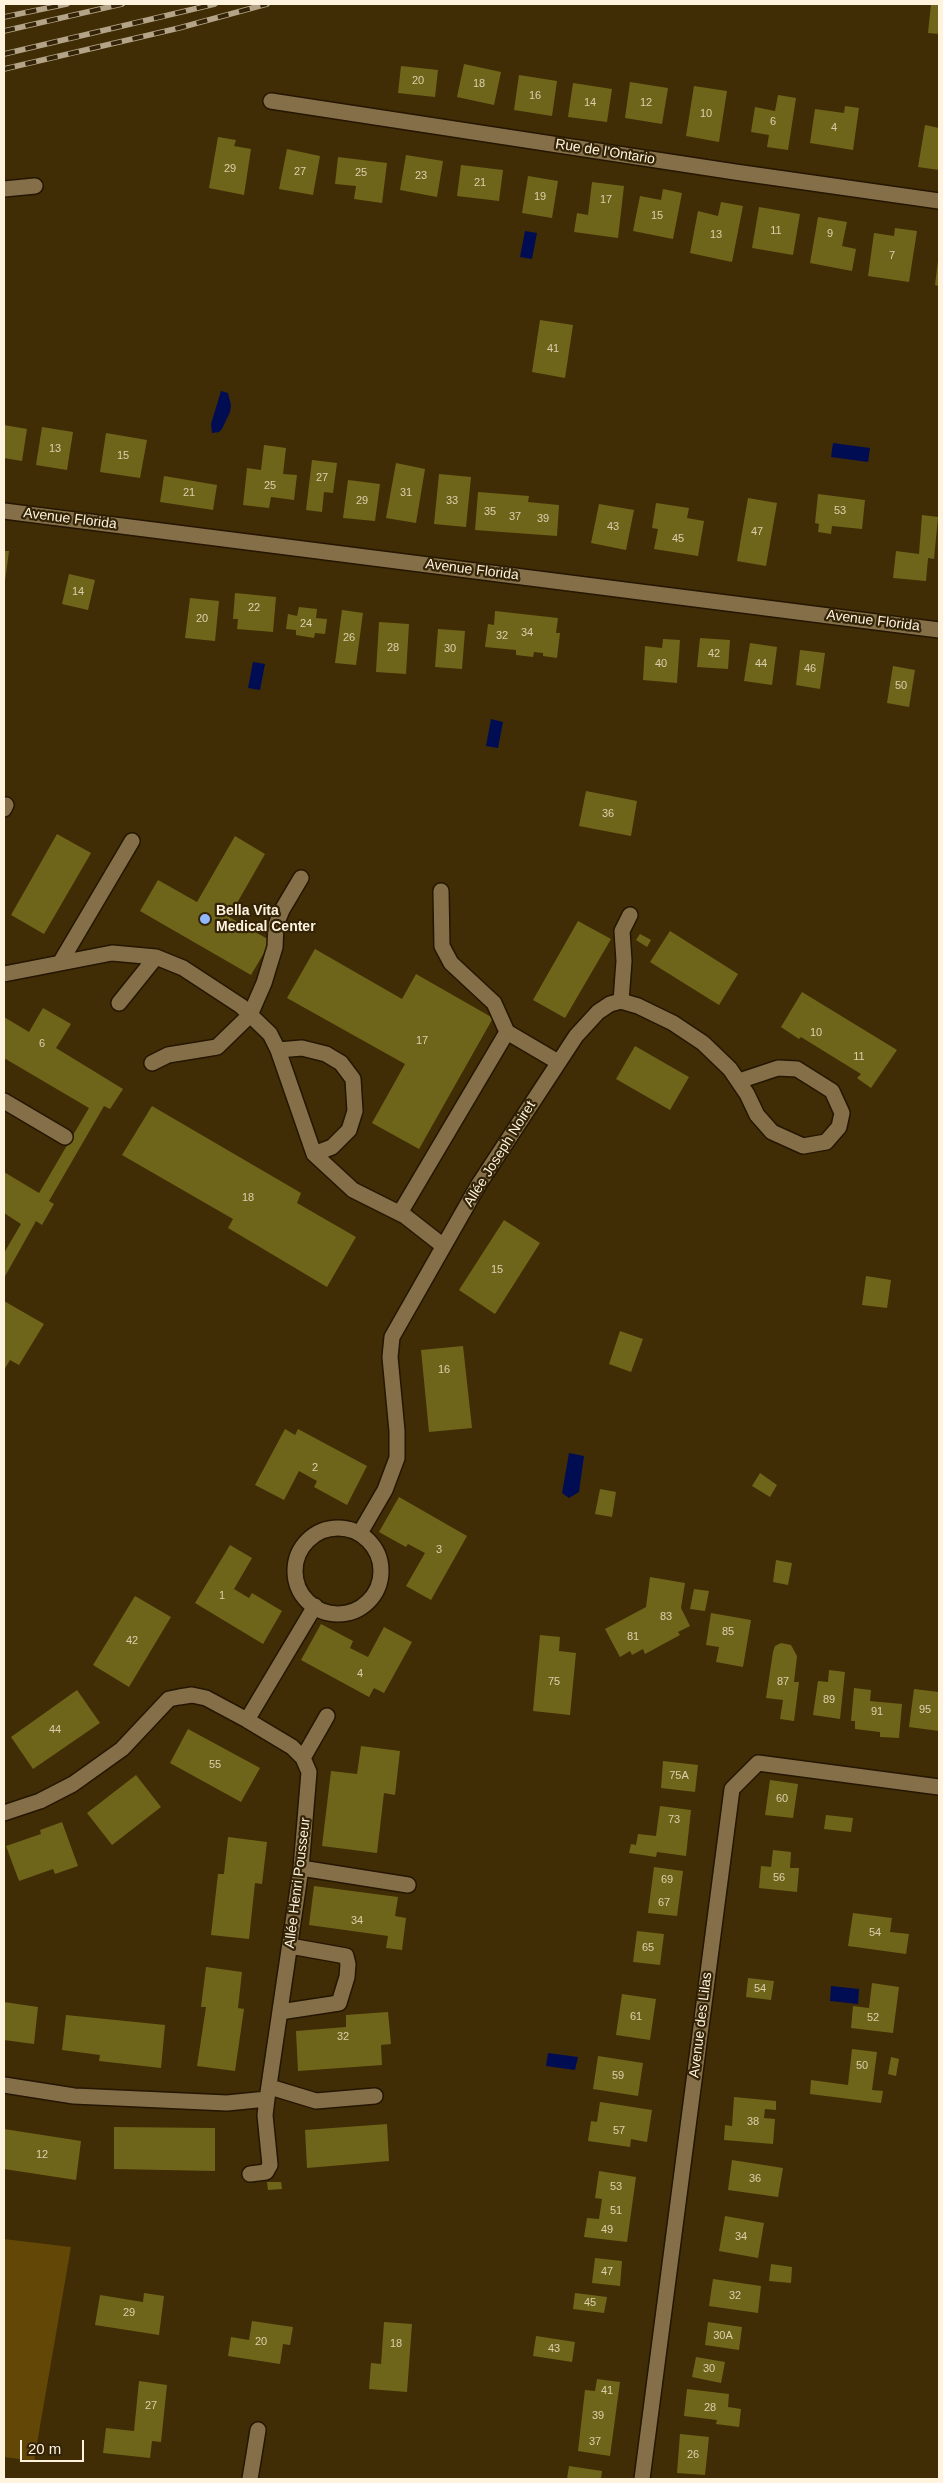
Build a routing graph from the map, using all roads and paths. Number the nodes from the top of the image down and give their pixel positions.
1 (270, 101) dead end
2 (35, 186) dead end
3 (4, 189) edge
4 (939, 200) edge
5 (4, 511) edge
6 (939, 630) edge
7 (132, 841) dead end
8 (301, 878) dead end
9 (441, 891) dead end
10 (630, 915) dead end
11 (156, 957) junction
12 (60, 963) junction
13 (4, 974) edge
14 (620, 1001) junction
15 (119, 1004) dead end
16 (250, 1015) junction
17 (507, 1032) junction
18 (278, 1050) junction
19 (558, 1062) junction
20 (152, 1063) dead end
21 (739, 1081) junction
22 (4, 1101) edge
23 (65, 1137) dead end
24 (314, 1154) junction
25 (400, 1213) junction
26 (442, 1245) junction
27 (360, 1533) junction
28 (314, 1606) junction
29 (327, 1716) dead end
30 (247, 1720) junction
31 (303, 1758) junction
32 (939, 1787) edge
33 (4, 1813) edge
34 (301, 1868) junction
35 (408, 1885) dead end
36 (290, 1946) junction
37 (280, 2012) junction
38 (4, 2085) edge
39 (269, 2093) junction
40 (375, 2096) dead end
41 (250, 2174) dead end
42 (258, 2430) dead end
43 (250, 2479) edge
44 (642, 2479) edge

1 - 4 street, Rue de l'Ontario
2 - 3 street
5 - 6 street, Avenue Florida
7 - 12 street
8 - 16 street
9 - 17 street
10 - 14 street
11 - 12 street
11 - 15 street
11 - 16 street
12 - 13 street
14 - 19 street, Allée Joseph Noiret
14 - 21 street
16 - 18 street
16 - 20 street
17 - 19 street
17 - 25 street
18 - 24 street
18 - 24 street
19 - 26 street, Allée Joseph Noiret
21 - 21 street
22 - 23 street
24 - 25 street
25 - 26 street
26 - 27 street, Allée Joseph Noiret
27 - 28 street
27 - 28 street
28 - 30 street
29 - 31 street
30 - 31 street
30 - 33 street
31 - 34 street, Allée Henri Pousseur
32 - 44 street, Avenue des Lilas
34 - 35 street
34 - 36 street, Allée Henri Pousseur
36 - 37 street, Allée Henri Pousseur
36 - 37 street
37 - 39 street, Allée Henri Pousseur
38 - 39 street
39 - 40 street
39 - 41 street, Allée Henri Pousseur
42 - 43 street

